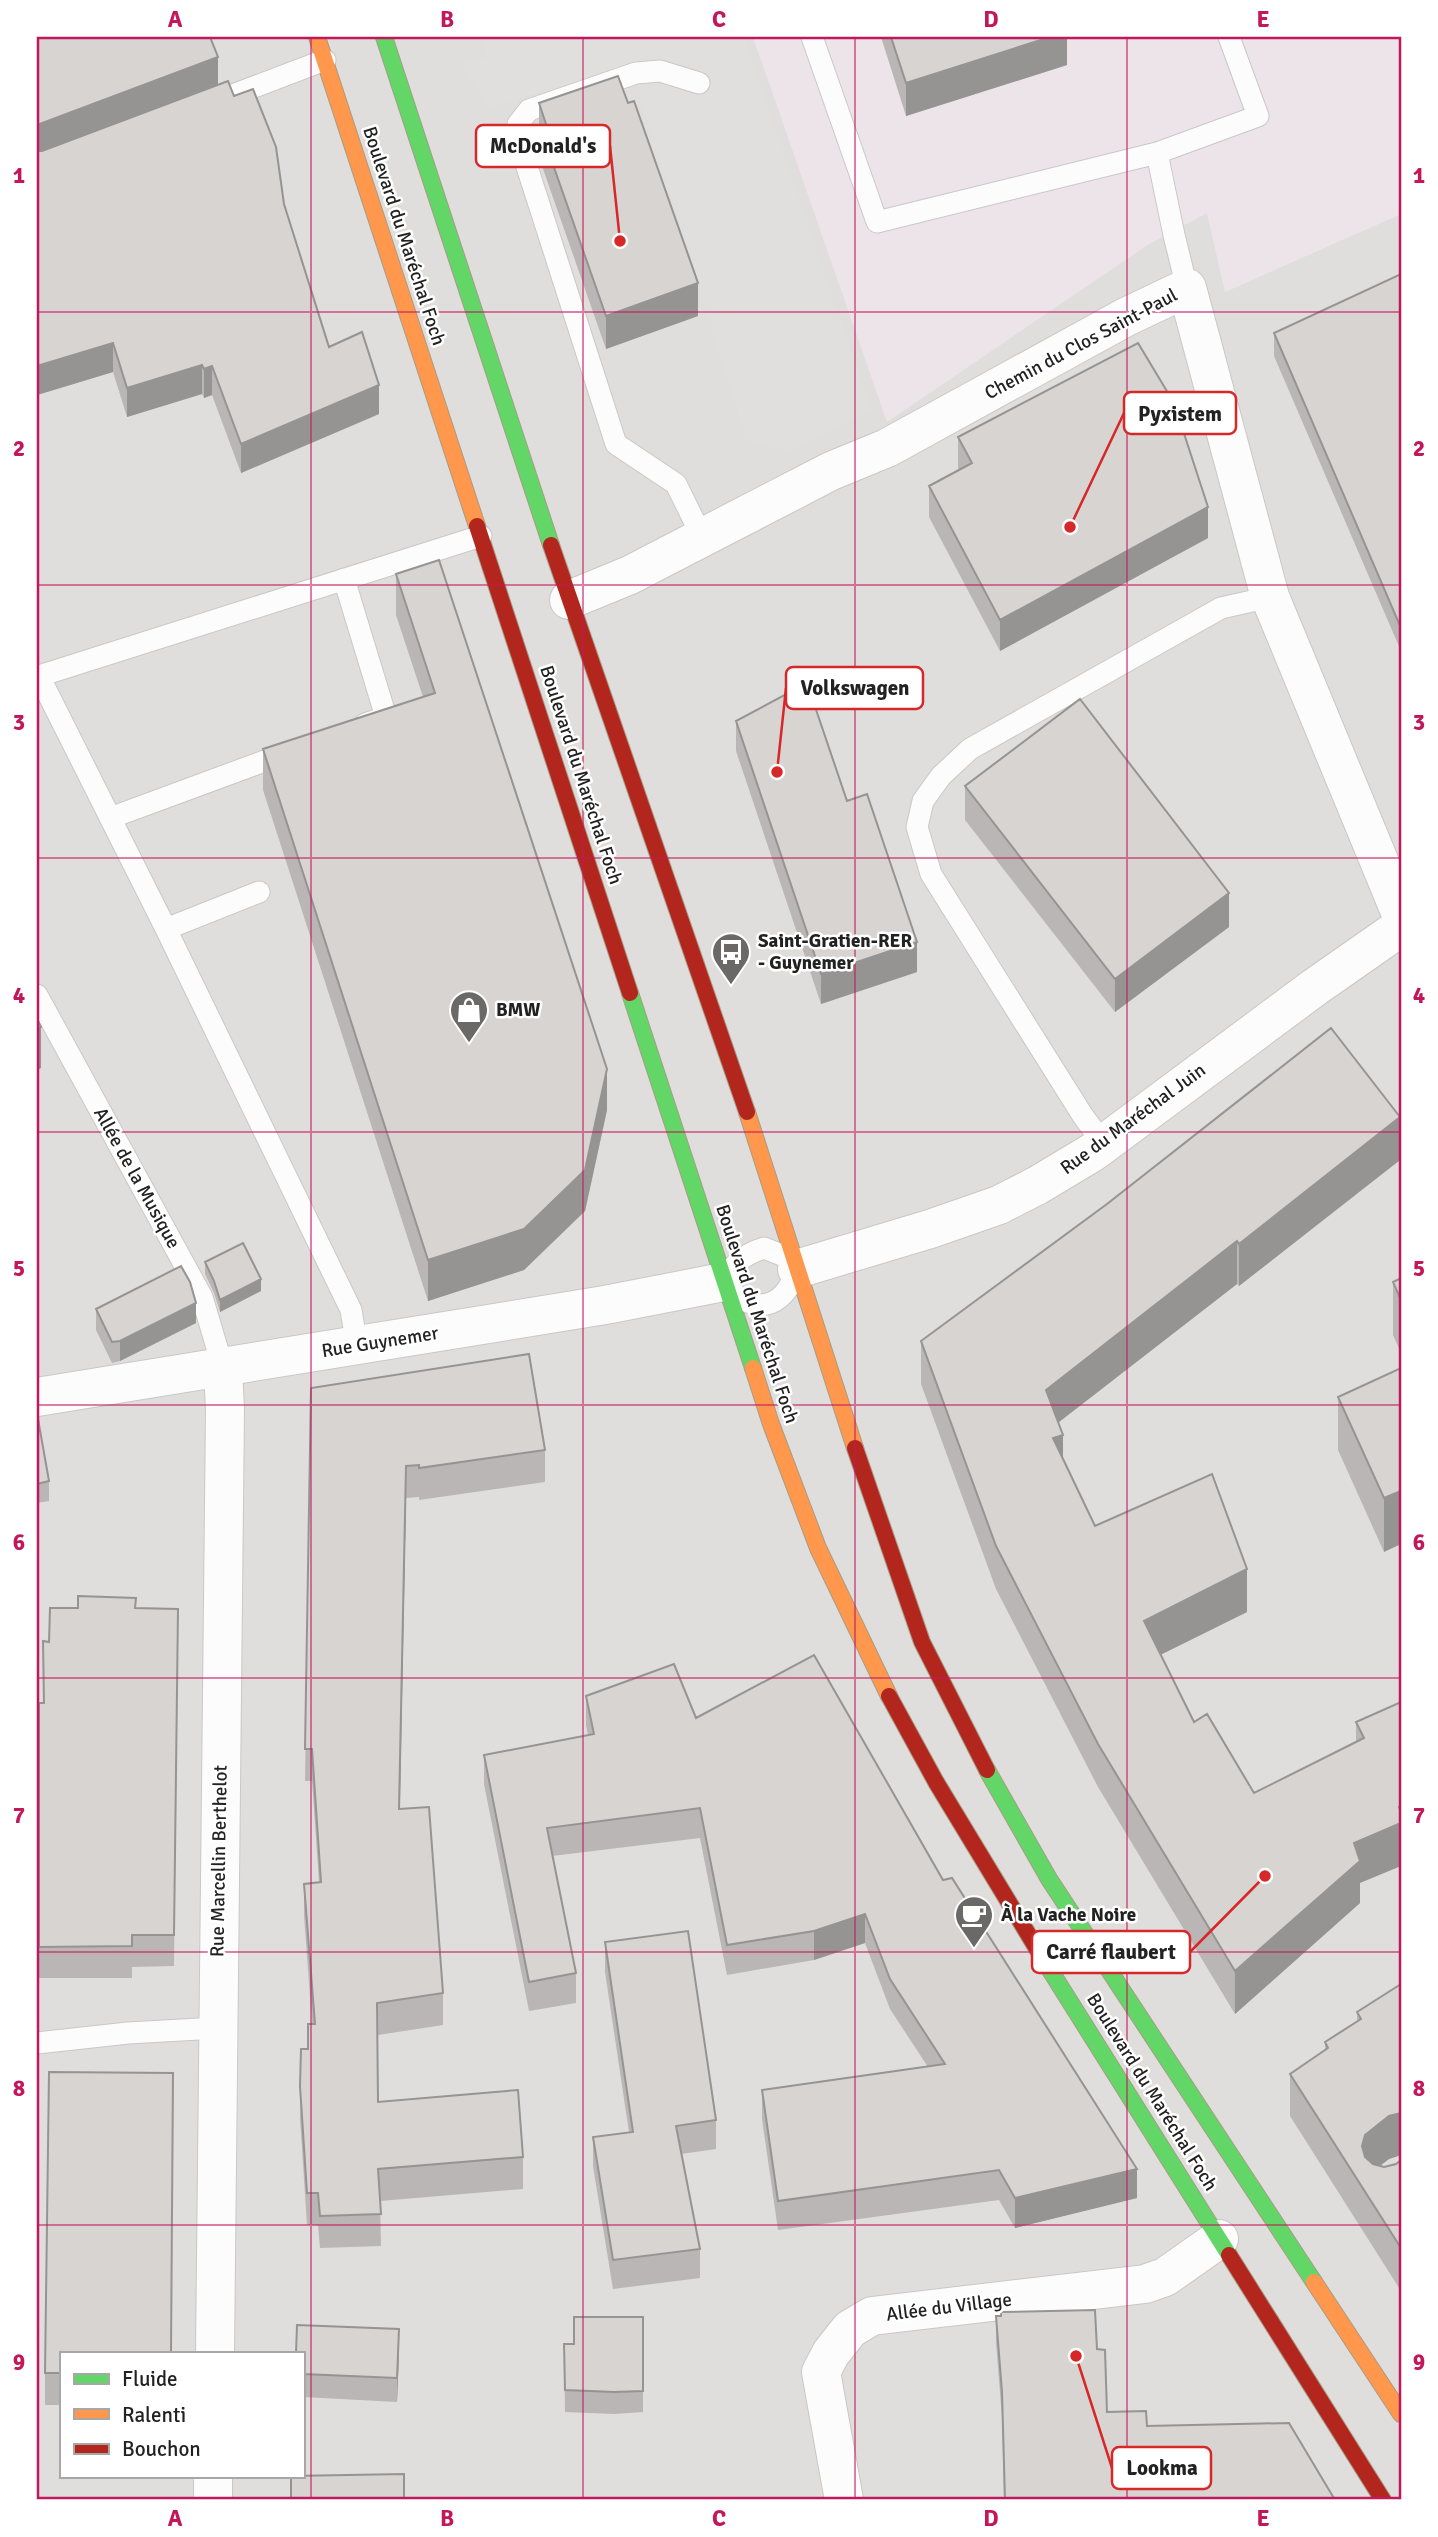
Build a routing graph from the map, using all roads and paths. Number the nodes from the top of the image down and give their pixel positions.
1 (317, 37) edge
2 (384, 37) edge
3 (812, 37) edge
4 (1229, 37) edge
5 (325, 60) junction
6 (698, 83) dead end
7 (194, 109) edge
8 (1157, 153) junction
9 (1187, 288) junction
10 (481, 536) junction
11 (703, 538) junction
12 (344, 579) junction
13 (1270, 597) junction
14 (569, 600) junction
15 (346, 731) edge
16 (307, 746) edge
17 (110, 818) junction
18 (259, 892) dead end
19 (1401, 914) edge
20 (1401, 927) edge
21 (166, 929) junction
22 (37, 995) edge
23 (1103, 1143) junction
24 (797, 1269) junction
25 (723, 1282) junction
26 (357, 1346) junction
27 (223, 1368) junction
28 (37, 1397) edge
29 (217, 2028) junction
30 (37, 2043) edge
31 (1219, 2239) junction
32 (215, 2352) edge
33 (1401, 2414) edge
34 (213, 2478) edge
35 (213, 2500) edge
36 (844, 2500) edge
37 (1383, 2500) edge

1 - 5 main road, Boulevard du Maréchal Foch
2 - 14 main road, Boulevard du Maréchal Foch
3 - 8 lane
4 - 8 lane
5 - 7 lane
5 - 10 main road, Boulevard du Maréchal Foch
6 - 11 lane
8 - 9 lane
9 - 11 street, Chemin du Clos Saint-Paul
9 - 13 street, Chemin du Clos Saint-Paul
10 - 12 lane
10 - 25 main road, Boulevard du Maréchal Foch
11 - 14 street, Chemin du Clos Saint-Paul
12 - 15 lane
12 - 17 lane
13 - 19 street, Chemin du Clos Saint-Paul
13 - 23 lane
14 - 24 main road, Boulevard du Maréchal Foch
16 - 17 lane
17 - 21 lane
18 - 21 lane
20 - 23 street, Rue du Maréchal Juin
21 - 26 lane
22 - 27 lane, Allée de la Musique
23 - 24 street, Rue du Maréchal Juin
24 - 25 lane
24 - 25 lane
24 - 33 main road, Boulevard du Maréchal Foch
25 - 26 street, Rue Guynemer
25 - 31 main road, Boulevard du Maréchal Foch
26 - 27 street, Rue Guynemer
27 - 28 street, Rue Guynemer
27 - 29 street, Rue Marcellin Berthelot
29 - 30 lane
29 - 32 street, Rue Marcellin Berthelot
31 - 36 street, Allée du Village
31 - 37 main road, Boulevard du Maréchal Foch
34 - 35 street

